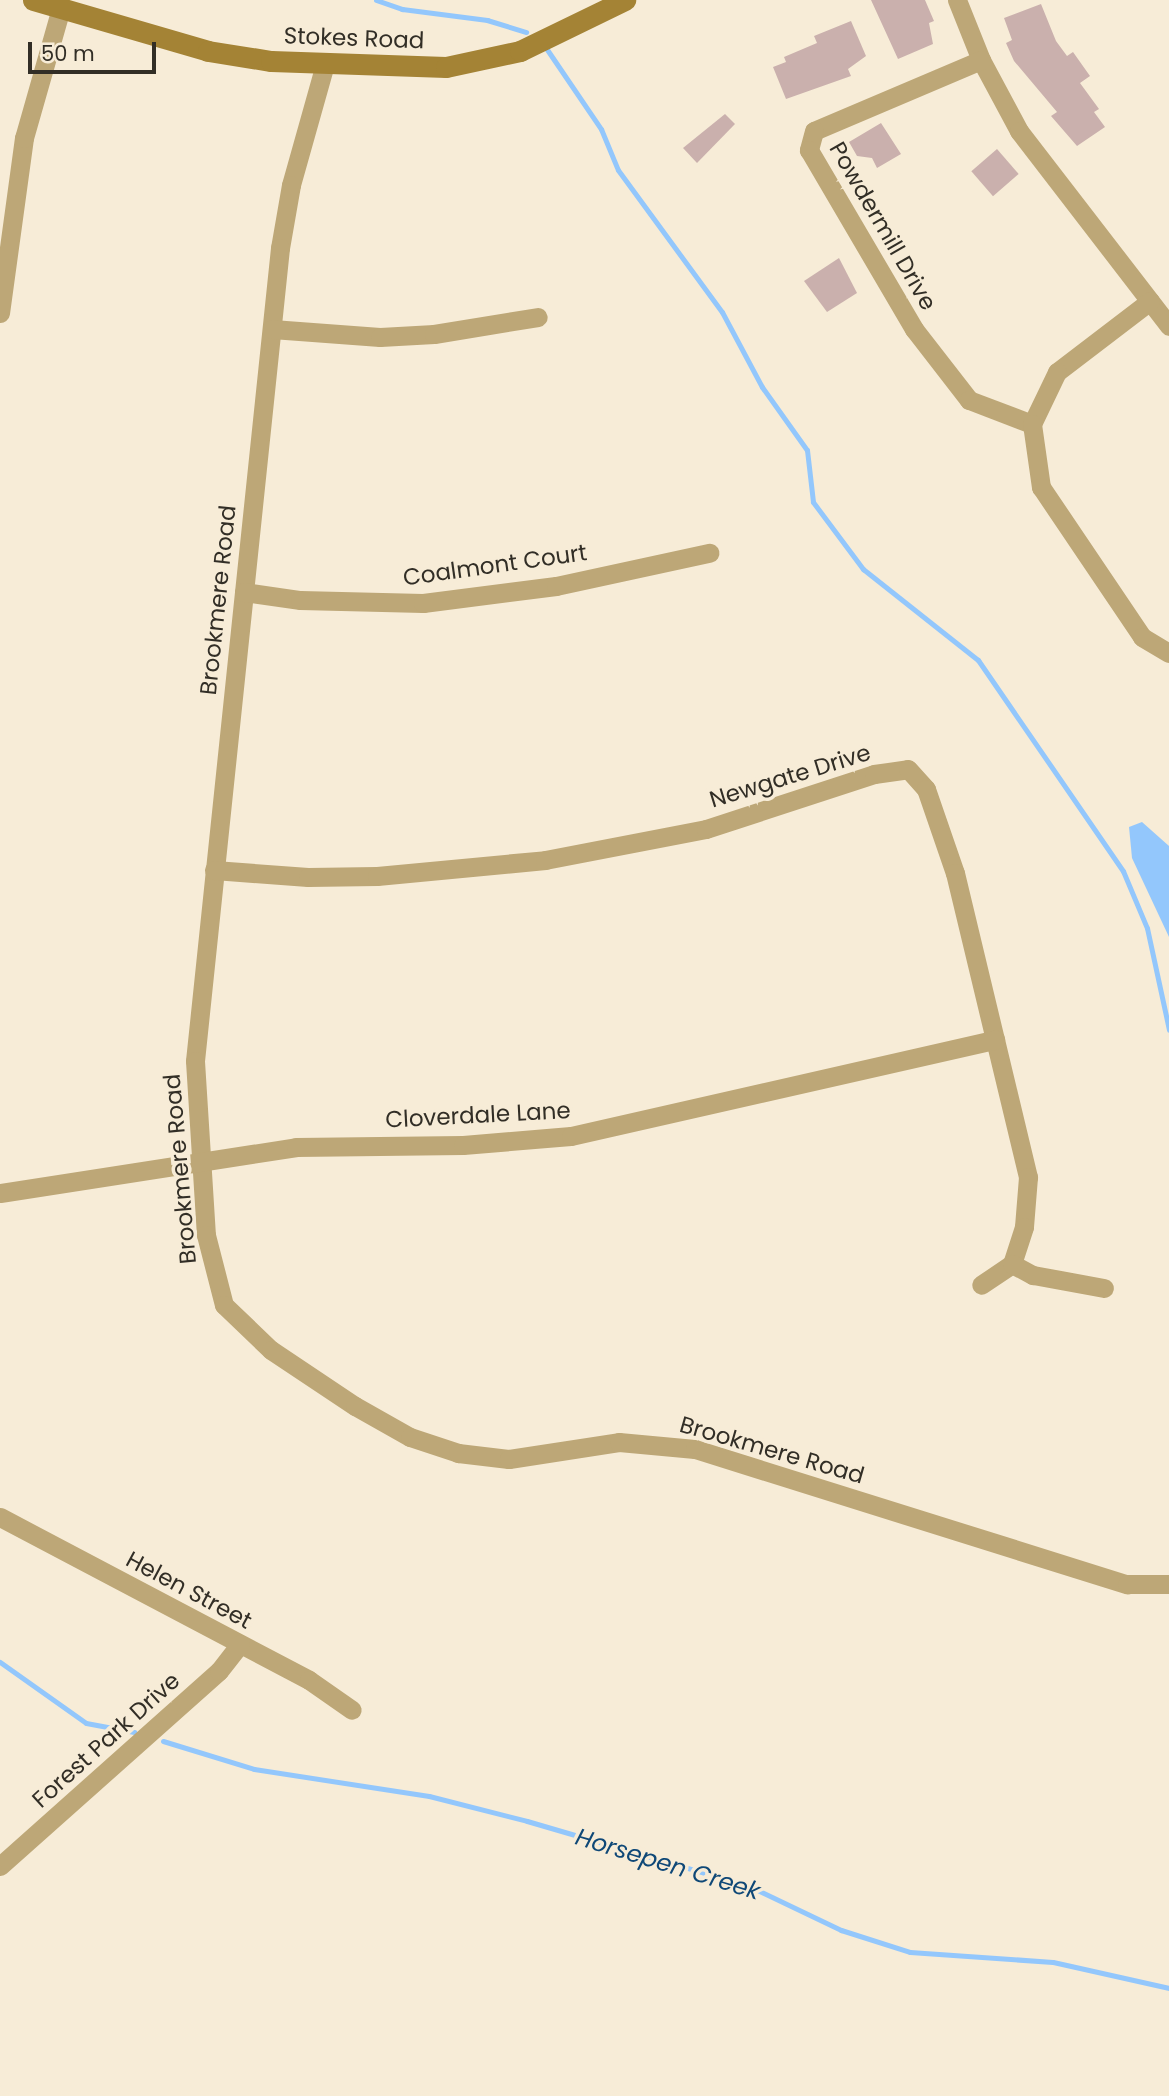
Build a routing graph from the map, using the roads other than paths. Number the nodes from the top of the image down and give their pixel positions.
1 (33, 0) edge
2 (625, 0) edge
3 (957, 0) edge
4 (61, 8) junction
5 (981, 60) junction
6 (325, 64) junction
7 (1150, 301) junction
8 (0, 313) edge
9 (538, 317) dead end
10 (1169, 326) edge
11 (272, 329) junction
12 (1032, 424) junction
13 (709, 553) dead end
14 (244, 592) junction
15 (1169, 653) edge
16 (214, 870) junction
17 (995, 1040) junction
18 (199, 1161) junction
19 (0, 1193) edge
20 (1012, 1265) junction
21 (981, 1285) dead end
22 (1104, 1288) dead end
23 (0, 1517) edge
24 (1169, 1584) edge
25 (240, 1644) junction
26 (352, 1710) dead end
27 (0, 1866) edge

1 - 4 street, Stokes Road
2 - 6 street, Stokes Road
3 - 5 street
4 - 6 street, Stokes Road
4 - 8 street
5 - 7 street
5 - 12 street, Powdermill Drive
6 - 11 street, Brookmere Road
7 - 10 street
7 - 12 street
9 - 11 street
11 - 14 street, Brookmere Road
12 - 15 street
13 - 14 street, Coalmont Court
14 - 16 street, Brookmere Road
16 - 17 street, Newgate Drive
16 - 18 street, Brookmere Road
17 - 18 street, Cloverdale Lane
17 - 20 street, Newgate Drive
18 - 19 street, Cloverdale Lane
18 - 24 street, Brookmere Road
20 - 21 street
20 - 22 street
23 - 25 street, Helen Street
25 - 26 street, Helen Street
25 - 27 street, Forest Park Drive

